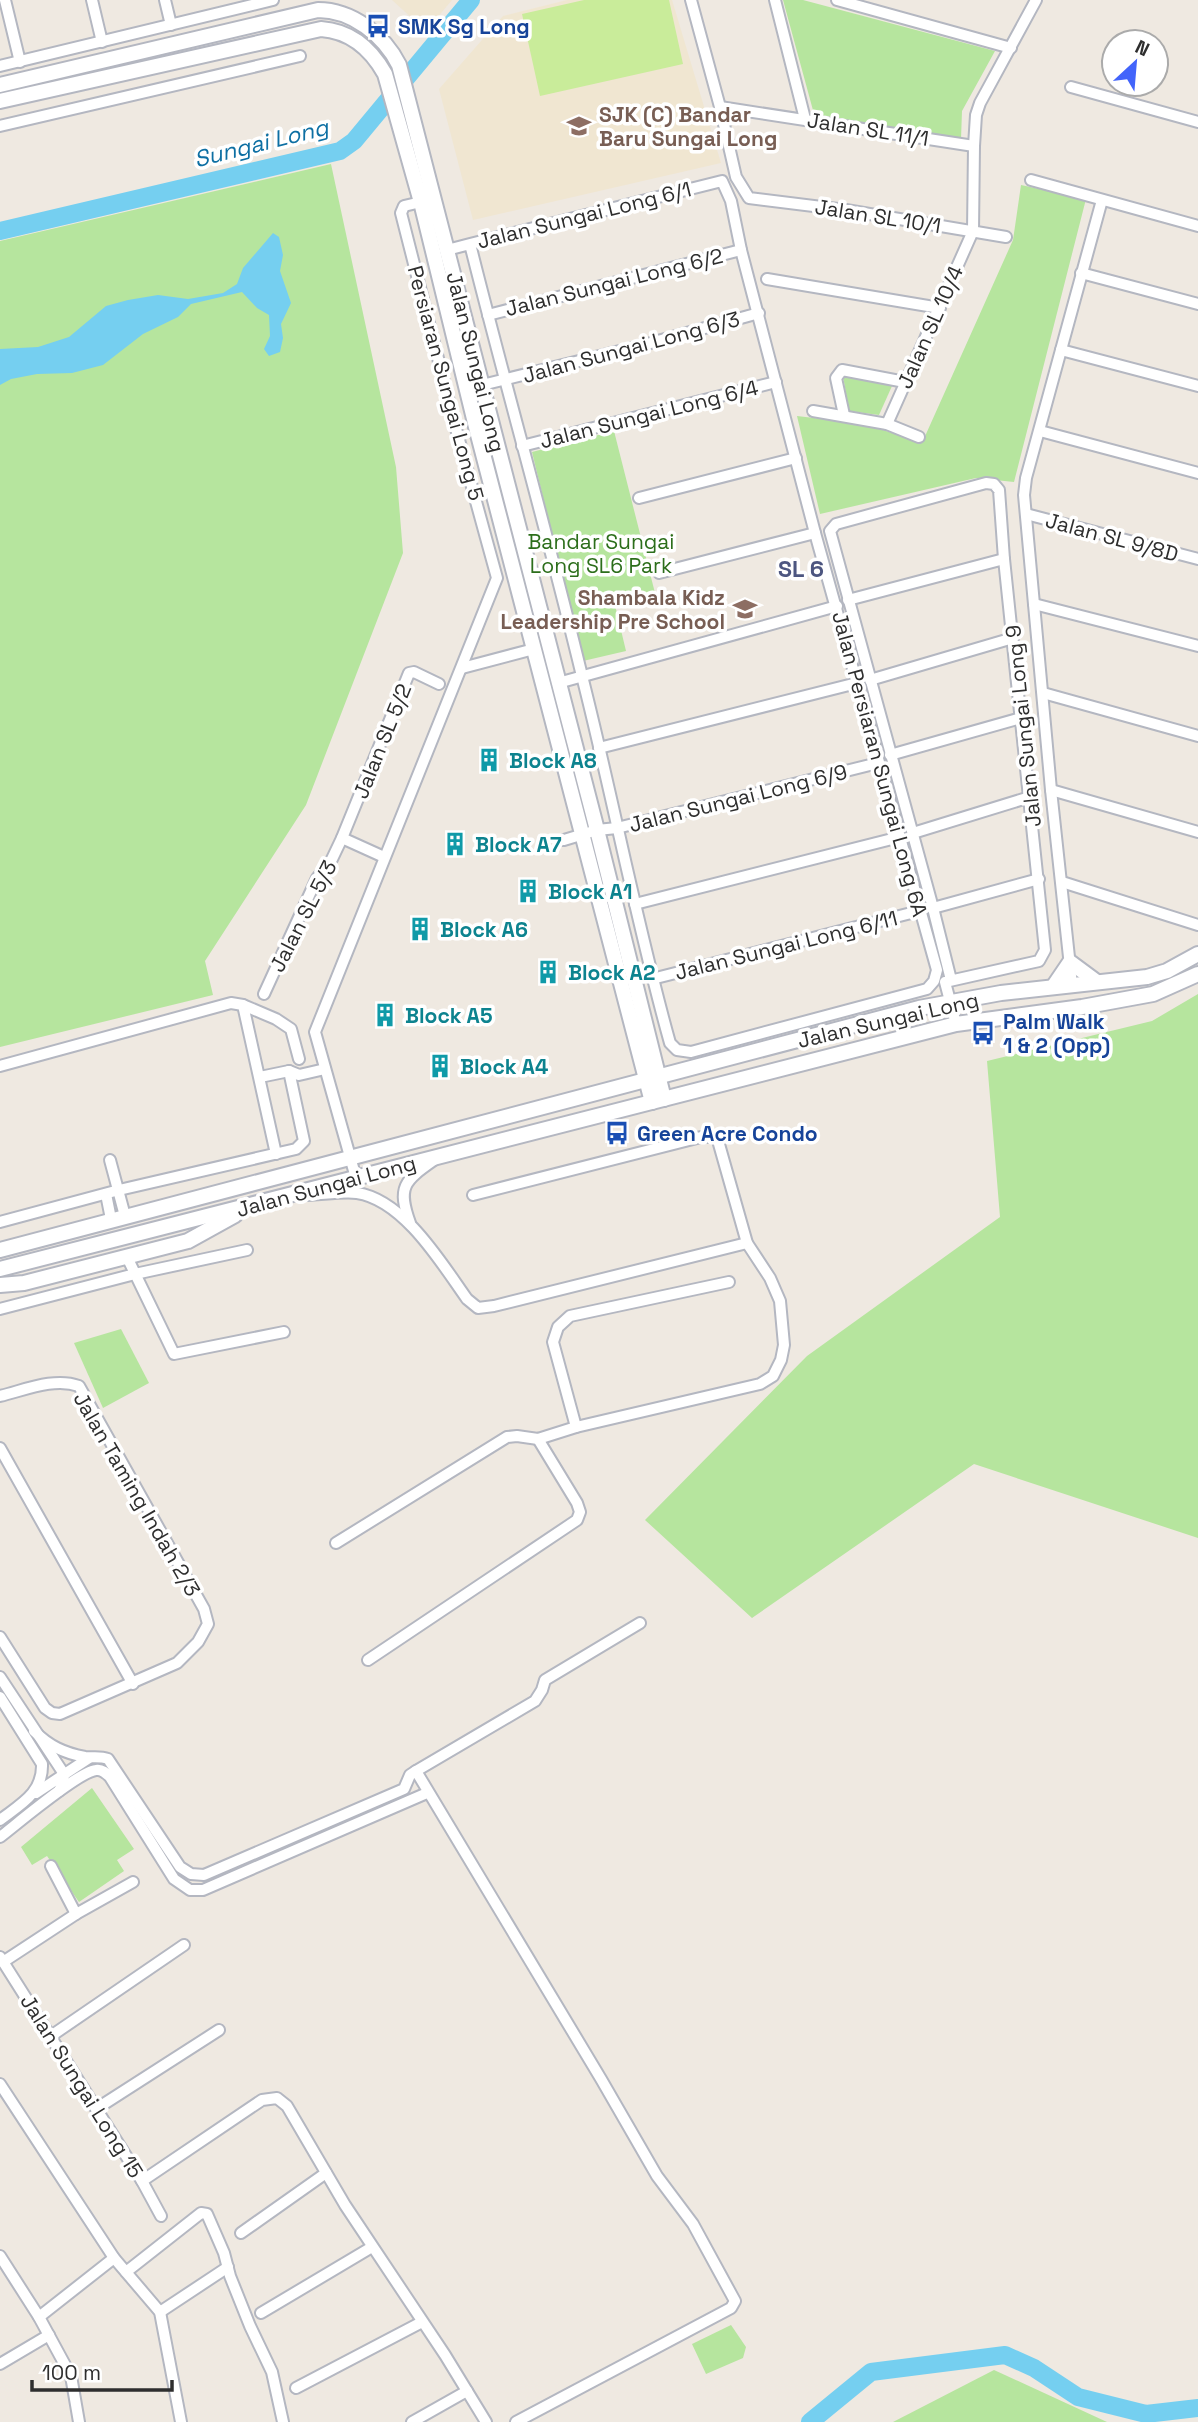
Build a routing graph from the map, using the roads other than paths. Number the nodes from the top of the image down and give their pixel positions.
1 (5, 0) edge
2 (92, 0) edge
3 (165, 0) edge
4 (272, 0) edge
5 (317, 0) edge
6 (348, 0) edge
7 (691, 0) edge
8 (775, 0) edge
9 (837, 0) edge
10 (1036, 0) edge
11 (238, 4) edge
12 (333, 5) edge
13 (302, 14) junction
14 (356, 19) junction
15 (171, 25) junction
16 (321, 29) junction
17 (102, 42) junction
18 (1011, 48) junction
19 (300, 56) dead end
20 (20, 62) junction
21 (0, 66) edge
22 (0, 85) edge
23 (1071, 87) dead end
24 (0, 101) edge
25 (720, 107) junction
26 (805, 120) junction
27 (1198, 122) edge
28 (0, 126) edge
29 (974, 146) junction
30 (1031, 180) dead end
31 (722, 181) joint
32 (1102, 200) junction
33 (421, 202) junction
34 (1198, 226) edge
35 (973, 231) junction
36 (1006, 237) dead end
37 (470, 244) junction
38 (447, 250) junction
39 (741, 250) junction
40 (1081, 273) junction
41 (767, 279) dead end
42 (1198, 304) edge
43 (940, 307) junction
44 (759, 313) junction
45 (488, 315) junction
46 (1061, 350) junction
47 (503, 380) junction
48 (776, 382) junction
49 (905, 382) junction
50 (482, 385) junction
51 (1198, 386) edge
52 (813, 411) dead end
53 (844, 415) junction
54 (887, 424) junction
55 (1040, 431) junction
56 (919, 437) dead end
57 (522, 446) junction
58 (796, 458) junction
59 (1198, 473) edge
60 (639, 498) dead end
61 (1026, 514) junction
62 (815, 533) junction
63 (1004, 559) junction
64 (1198, 559) edge
65 (659, 573) dead end
66 (848, 600) junction
67 (1034, 604) junction
68 (837, 606) junction
69 (1013, 638) junction
70 (1198, 646) edge
71 (534, 649) junction
72 (462, 668) junction
73 (582, 676) junction
74 (870, 680) junction
75 (558, 683) junction
76 (857, 683) junction
77 (439, 684) dead end
78 (1043, 693) junction
79 (1021, 719) junction
80 (1198, 736) edge
81 (599, 748) junction
82 (890, 755) junction
83 (878, 763) junction
84 (1051, 790) junction
85 (1030, 797) junction
86 (617, 828) junction
87 (597, 830) junction
88 (1198, 832) edge
89 (913, 833) junction
90 (582, 835) junction
91 (900, 837) junction
92 (342, 838) junction
93 (564, 841) dead end
94 (384, 857) junction
95 (1039, 879) junction
96 (1062, 882) junction
97 (635, 904) junction
98 (933, 908) junction
99 (919, 911) junction
100 (1198, 925) edge
101 (1198, 954) edge
102 (1070, 962) junction
103 (1198, 974) edge
104 (652, 979) junction
105 (951, 980) junction
106 (1097, 982) junction
107 (1072, 985) junction
108 (1053, 987) junction
109 (264, 994) dead end
110 (951, 1002) junction
111 (1102, 1003) junction
112 (243, 1005) junction
113 (1050, 1012) junction
114 (956, 1024) junction
115 (321, 1055) junction
116 (299, 1059) junction
117 (728, 1060) junction
118 (0, 1066) edge
119 (325, 1069) junction
120 (289, 1071) junction
121 (260, 1077) junction
122 (653, 1078) junction
123 (734, 1081) junction
124 (658, 1100) junction
125 (276, 1154) junction
126 (439, 1157) junction
127 (350, 1158) junction
128 (110, 1160) dead end
129 (356, 1178) junction
130 (119, 1191) junction
131 (106, 1194) junction
132 (291, 1195) junction
133 (472, 1195) dead end
134 (255, 1205) junction
135 (118, 1217) junction
136 (0, 1222) edge
137 (411, 1226) junction
138 (747, 1243) junction
139 (0, 1250) edge
140 (247, 1250) dead end
141 (127, 1257) junction
142 (0, 1269) edge
143 (135, 1274) junction
144 (729, 1282) dead end
145 (0, 1285) edge
146 (0, 1309) edge
147 (284, 1332) dead end
148 (0, 1396) edge
149 (576, 1426) junction
150 (538, 1439) junction
151 (0, 1448) edge
152 (336, 1543) dead end
153 (640, 1623) dead end
154 (0, 1637) edge
155 (368, 1660) dead end
156 (0, 1677) edge
157 (132, 1684) junction
158 (0, 1697) edge
159 (34, 1731) junction
160 (89, 1758) junction
161 (42, 1764) junction
162 (416, 1770) junction
163 (64, 1780) junction
164 (427, 1793) junction
165 (32, 1796) junction
166 (0, 1820) edge
167 (0, 1837) edge
168 (51, 1866) dead end
169 (133, 1882) dead end
170 (76, 1914) junction
171 (184, 1945) dead end
172 (1, 1960) edge
173 (219, 2029) dead end
174 (51, 2036) junction
175 (0, 2084) edge
176 (96, 2109) junction
177 (326, 2173) junction
178 (142, 2181) junction
179 (161, 2216) dead end
180 (241, 2233) dead end
181 (372, 2247) junction
182 (0, 2256) edge
183 (114, 2258) junction
184 (228, 2267) junction
185 (126, 2273) junction
186 (160, 2312) junction
187 (261, 2313) dead end
188 (39, 2317) junction
189 (422, 2322) junction
190 (49, 2335) junction
191 (0, 2364) edge
192 (296, 2388) dead end
193 (467, 2391) junction
194 (79, 2422) edge
195 (181, 2422) edge
196 (283, 2422) edge
197 (412, 2422) edge
198 (486, 2422) edge
199 (516, 2422) edge

1 - 20 street
2 - 17 street
3 - 15 street
4 - 11 street
5 - 13 street
6 - 14 street
7 - 25 street
8 - 26 street
9 - 18 street
10 - 18 street
11 - 15 street
12 - 13 street, Jalan Sungai Long
12 - 14 street, Jalan Sungai Long
12 - 16 street
13 - 22 street, Jalan Sungai Long
14 - 38 street, Jalan Sungai Long
15 - 17 street
16 - 24 street
16 - 33 street, Jalan Sungai Long
17 - 20 street
18 - 29 street
19 - 28 street
20 - 21 street
23 - 27 street
25 - 26 street, Jalan SL 11/1
25 - 35 street, Jalan SL 10/1
26 - 29 street, Jalan SL 11/1
29 - 35 street
30 - 32 street
31 - 37 street, Jalan Sungai Long 6/1
31 - 39 street, Jalan Persiaran Sungai Long 6A
32 - 34 street
32 - 40 street
33 - 71 street, Jalan Sungai Long
33 - 72 street, Persiaran Sungai Long 5
35 - 36 street, Jalan SL 10/1
35 - 43 street, Jalan SL 10/4
37 - 38 street, Jalan Sungai Long 6/1
37 - 45 street
38 - 50 street, Jalan Sungai Long
39 - 44 street, Jalan Persiaran Sungai Long 6A
39 - 45 street, Jalan Sungai Long 6/2
40 - 42 street
40 - 46 street
41 - 43 street
43 - 49 street, Jalan SL 10/4
44 - 47 street, Jalan Sungai Long 6/3
44 - 48 street, Jalan Persiaran Sungai Long 6A
45 - 47 street
46 - 51 street
46 - 55 street
47 - 50 street, Jalan Sungai Long 6/3
47 - 57 street
48 - 57 street, Jalan Sungai Long 6/4
48 - 58 street, Jalan Persiaran Sungai Long 6A
49 - 53 street
49 - 54 street, Jalan SL 10/4
50 - 75 street, Jalan Sungai Long
52 - 53 street
53 - 54 street
54 - 56 street
55 - 59 street
55 - 61 street
57 - 73 street
58 - 60 street
58 - 62 street, Jalan Persiaran Sungai Long 6A
61 - 64 street, Jalan SL 9/8D
61 - 67 street
62 - 65 street
62 - 68 street, Jalan Persiaran Sungai Long 6A
63 - 66 street
63 - 66 street, Jalan Sungai Long 9
63 - 69 street, Jalan Sungai Long 9
66 - 74 street
67 - 70 street
67 - 78 street
68 - 73 street
68 - 76 street, Jalan Persiaran Sungai Long 6A
69 - 74 street
69 - 79 street, Jalan Sungai Long 9
71 - 72 street
71 - 90 street, Jalan Sungai Long
72 - 94 street
73 - 75 street
73 - 81 street
74 - 82 street
75 - 87 street, Jalan Sungai Long
76 - 81 street
76 - 83 street, Jalan Persiaran Sungai Long 6A
77 - 92 street, Jalan SL 5/2
78 - 80 street
78 - 84 street
79 - 82 street
79 - 85 street, Jalan Sungai Long 9
81 - 86 street
82 - 89 street
83 - 86 street, Jalan Sungai Long 6/9
83 - 91 street, Jalan Persiaran Sungai Long 6A
84 - 88 street
84 - 96 street
85 - 89 street
85 - 95 street, Jalan Sungai Long 9
86 - 87 street, Jalan Sungai Long 6/9
86 - 97 street
87 - 90 street, Jalan Sungai Long 6/9
87 - 122 street, Jalan Sungai Long
89 - 98 street
90 - 93 street, Jalan Sungai Long 6/9
90 - 122 street, Jalan Sungai Long
91 - 97 street
91 - 99 street, Jalan Persiaran Sungai Long 6A
92 - 94 street
92 - 109 street, Jalan SL 5/3
94 - 115 street
95 - 98 street
95 - 105 street, Jalan Sungai Long 9
96 - 100 street
96 - 102 street
97 - 104 street
98 - 105 street
99 - 104 street, Jalan Sungai Long 6/11
99 - 104 street, Jalan Persiaran Sungai Long 6A
101 - 106 street, Jalan Sungai Long
102 - 106 street
102 - 107 street
102 - 108 street
103 - 111 street, Jalan Sungai Long
105 - 110 street
106 - 107 street, Jalan Sungai Long
107 - 108 street, Jalan Sungai Long
107 - 111 street
107 - 113 street
108 - 110 street, Jalan Sungai Long
110 - 114 street
110 - 117 street, Jalan Sungai Long
111 - 113 street, Jalan Sungai Long
112 - 116 street
112 - 118 street
112 - 121 street
113 - 114 street, Jalan Sungai Long
114 - 123 street, Jalan Sungai Long
115 - 116 street
115 - 119 street
116 - 120 street
117 - 122 street, Jalan Sungai Long
117 - 123 street
119 - 120 street
119 - 127 street
120 - 121 street
120 - 125 street
121 - 125 street
122 - 124 street, Jalan Sungai Long
122 - 127 street, Jalan Sungai Long
123 - 124 street, Jalan Sungai Long
124 - 126 street, Jalan Sungai Long
125 - 130 street
126 - 129 street, Jalan Sungai Long
126 - 137 street
127 - 129 street
127 - 135 street, Jalan Sungai Long
128 - 130 street
129 - 132 street, Jalan Sungai Long
130 - 131 street
130 - 135 street
131 - 135 street
131 - 136 street
132 - 134 street, Jalan Sungai Long
132 - 137 street
133 - 138 street
134 - 141 street
134 - 142 street, Jalan Sungai Long
135 - 139 street, Jalan Sungai Long
137 - 138 street
138 - 149 street
140 - 143 street
141 - 143 street
141 - 145 street
143 - 146 street
143 - 147 street
144 - 149 street
148 - 157 street, Jalan Taming Indah 2/3
149 - 150 street
150 - 152 street
150 - 155 street
151 - 157 street
153 - 162 street
154 - 157 street
156 - 159 street
158 - 161 street
159 - 160 street
159 - 163 street
160 - 162 street
160 - 163 street
161 - 163 street
161 - 165 street
162 - 164 street
163 - 164 street
163 - 165 street
163 - 167 street
164 - 199 street
165 - 166 street
168 - 170 street
169 - 170 street
170 - 172 street
171 - 174 street
172 - 174 street, Jalan Sungai Long 15
173 - 176 street
174 - 176 street, Jalan Sungai Long 15
175 - 183 street
176 - 178 street, Jalan Sungai Long 15
177 - 178 street
177 - 180 street
177 - 181 street
178 - 179 street, Jalan Sungai Long 15
181 - 187 street
181 - 189 street
182 - 188 street
183 - 185 street
183 - 188 street
184 - 185 street
184 - 186 street
184 - 196 street
185 - 186 street
186 - 195 street
188 - 190 street
189 - 192 street
189 - 193 street
190 - 191 street
190 - 194 street
193 - 197 street
193 - 198 street

